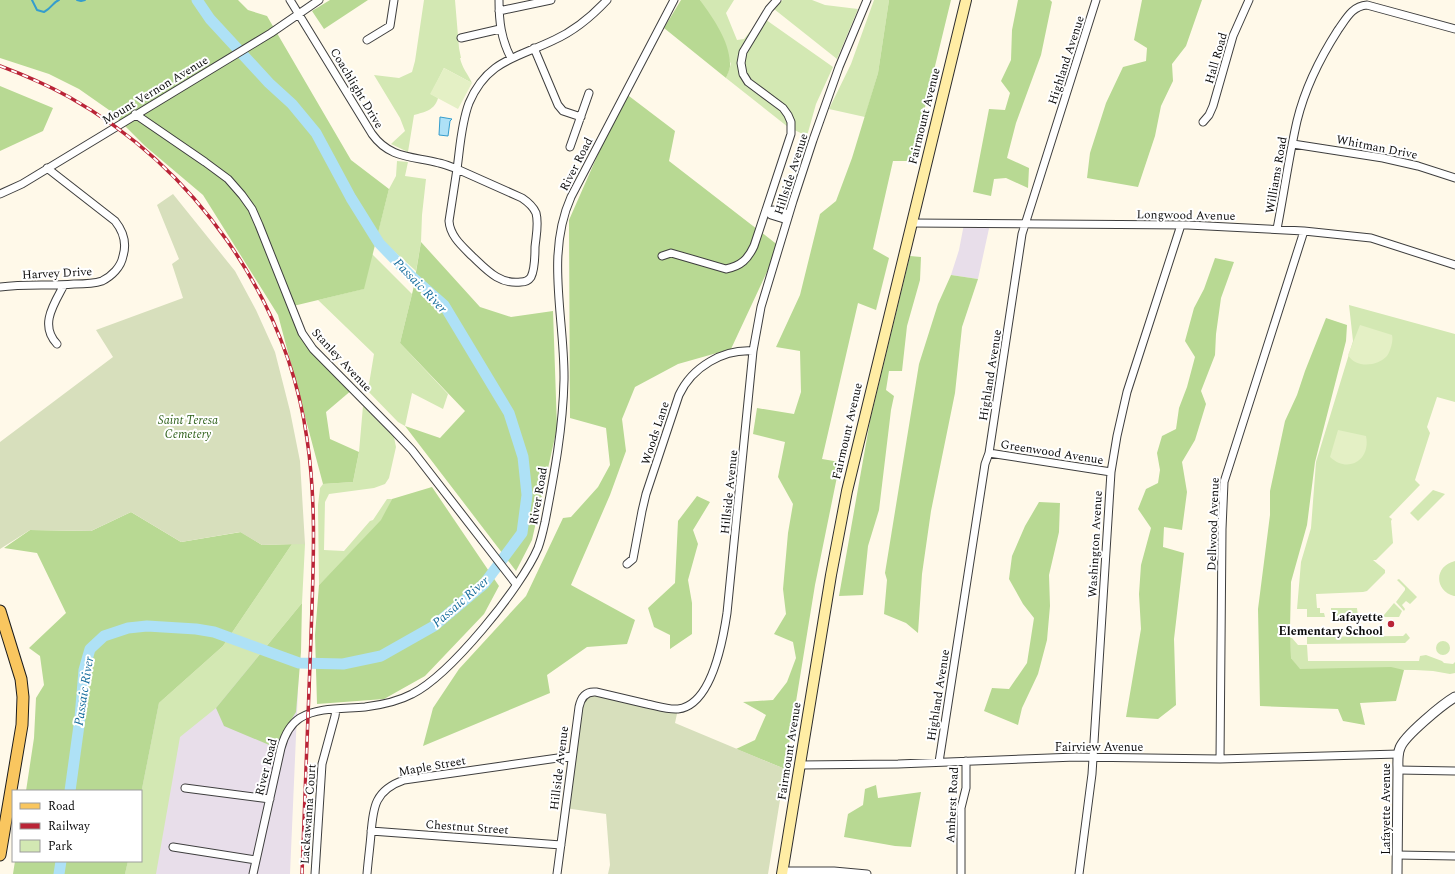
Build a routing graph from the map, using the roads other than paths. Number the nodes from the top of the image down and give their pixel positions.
1 (290, 0) edge
2 (320, 0) edge
3 (394, 0) edge
4 (499, 0) edge
5 (551, 0) edge
6 (607, 0) edge
7 (674, 0) edge
8 (777, 0) edge
9 (868, 0) edge
10 (966, 0) edge
11 (1096, 0) edge
12 (1249, 0) edge
13 (499, 11) junction
14 (298, 13) junction
15 (500, 29) junction
16 (1455, 29) edge
17 (461, 38) dead end
18 (367, 40) dead end
19 (534, 48) junction
20 (511, 58) junction
21 (589, 93) dead end
22 (135, 114) junction
23 (581, 117) junction
24 (1203, 122) dead end
25 (1293, 144) junction
26 (570, 147) dead end
27 (47, 168) junction
28 (457, 169) junction
29 (1455, 178) edge
30 (0, 194) edge
31 (767, 211) junction
32 (787, 217) junction
33 (911, 223) junction
34 (1025, 224) junction
35 (1180, 225) junction
36 (1278, 229) junction
37 (1304, 230) junction
38 (662, 256) dead end
39 (1455, 265) edge
40 (64, 285) junction
41 (0, 287) edge
42 (57, 344) dead end
43 (753, 351) junction
44 (989, 453) junction
45 (1111, 472) junction
46 (627, 564) dead end
47 (516, 584) junction
48 (0, 611) edge
49 (1455, 697) edge
50 (336, 709) junction
51 (1398, 754) junction
52 (572, 756) junction
53 (1092, 758) junction
54 (1220, 759) junction
55 (966, 761) junction
56 (939, 762) junction
57 (800, 766) junction
58 (1398, 770) junction
59 (1455, 771) edge
60 (185, 788) dead end
61 (270, 799) junction
62 (371, 831) junction
63 (561, 845) junction
64 (173, 847) dead end
65 (1397, 855) junction
66 (0, 856) edge
67 (1455, 856) edge
68 (256, 860) junction
69 (782, 873) edge
70 (254, 874) edge
71 (315, 874) edge
72 (367, 874) edge
73 (557, 874) edge
74 (867, 874) edge
75 (961, 874) edge
76 (1079, 874) edge
77 (1397, 874) edge

1 - 14 street, Coachlight Drive
2 - 14 street, Mount Vernon Avenue
3 - 18 street
4 - 13 street
5 - 13 street
6 - 19 street
7 - 47 street, River Road
8 - 31 street
9 - 32 street, Hillside Avenue
10 - 33 main road, Fairmount Avenue
11 - 34 street, Highland Avenue
12 - 24 street, Hall Road
13 - 15 street
14 - 22 street, Mount Vernon Avenue
14 - 28 street, Coachlight Drive
15 - 17 street
15 - 20 street
16 - 25 street, Williams Road
19 - 20 street
19 - 23 street
20 - 28 street
21 - 23 street
22 - 27 street, Mount Vernon Avenue
22 - 47 street, Stanley Avenue
23 - 26 street
25 - 29 street, Whitman Drive
25 - 36 street, Williams Road
27 - 30 street, Mount Vernon Avenue
27 - 40 street, Harvey Drive
28 - 28 street, Coachlight Drive
31 - 32 street
31 - 38 street
32 - 43 street, Hillside Avenue
33 - 34 street, Longwood Avenue
33 - 57 main road, Fairmount Avenue
34 - 35 street, Longwood Avenue
34 - 44 street, Highland Avenue
35 - 36 street, Longwood Avenue
35 - 45 street, Washington Avenue
36 - 37 street, Longwood Avenue
37 - 39 street, Longwood Avenue
37 - 54 street, Dellwood Avenue
40 - 41 street, Harvey Drive
40 - 42 street
43 - 46 street, Woods Lane
43 - 52 street, Hillside Avenue
44 - 45 street, Greenwood Avenue
44 - 56 street, Highland Avenue
45 - 53 street, Washington Avenue
47 - 50 street, River Road
48 - 66 main road
49 - 51 street, Lafayette Avenue
50 - 61 street, River Road
50 - 71 street, Lackawanna Court
51 - 54 street, Fairview Avenue
51 - 58 street, Lafayette Avenue
52 - 62 street, Maple Street
52 - 63 street, Hillside Avenue
53 - 54 street, Fairview Avenue
53 - 55 street, Fairview Avenue
53 - 76 street, Washington Avenue
55 - 56 street, Fairview Avenue
55 - 75 street, Amherst Road
56 - 57 street, Fairview Avenue
57 - 69 main road, Fairmount Avenue
58 - 59 street
58 - 65 street, Lafayette Avenue
60 - 61 street
61 - 68 street, River Road
62 - 63 street, Chestnut Street
62 - 72 street, Maple Street
63 - 73 street, Hillside Avenue
64 - 68 street
65 - 67 street
65 - 77 street, Lafayette Avenue
68 - 70 street, River Road
69 - 74 street

